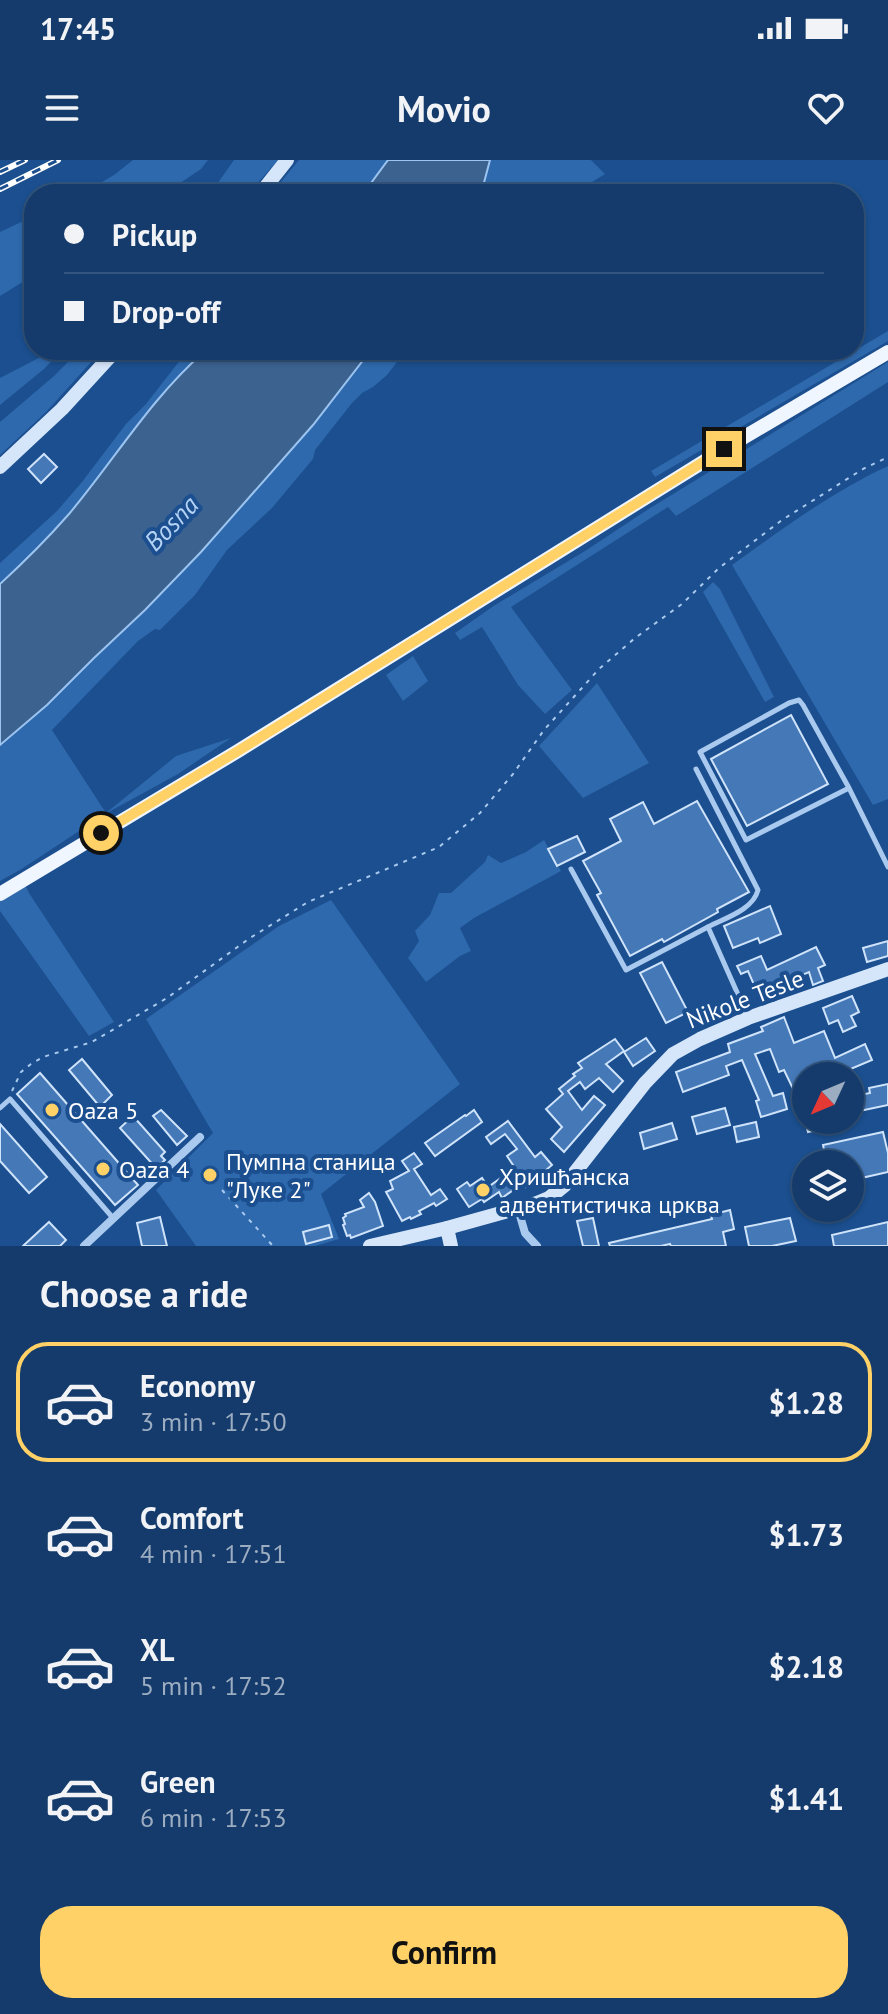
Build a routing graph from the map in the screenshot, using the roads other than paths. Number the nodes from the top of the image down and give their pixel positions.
1 (287, 160) edge
2 (268, 184) edge
3 (888, 352) edge
4 (107, 360) edge
5 (0, 467) edge
6 (696, 769) dead end
7 (849, 788) junction
8 (888, 867) edge
9 (571, 869) dead end
10 (0, 894) edge
11 (708, 927) junction
12 (888, 969) edge
13 (748, 1018) junction
14 (0, 1108) edge
15 (200, 1137) dead end
16 (518, 1209) junction
17 (114, 1218) junction
18 (447, 1228) junction
19 (84, 1246) edge
20 (370, 1246) edge
21 (451, 1246) edge
22 (537, 1246) edge

1 - 2 street
3 - 10 main road
4 - 5 street
6 - 11 lane
7 - 7 lane
7 - 8 lane
9 - 11 lane
11 - 13 lane
12 - 13 street, Nikole Tesle
13 - 16 street, Nikole Tesle
14 - 17 lane
15 - 17 street
16 - 18 street, Nikole Tesle
16 - 22 street
17 - 19 street
18 - 20 street, Nikole Tesle
18 - 21 street

